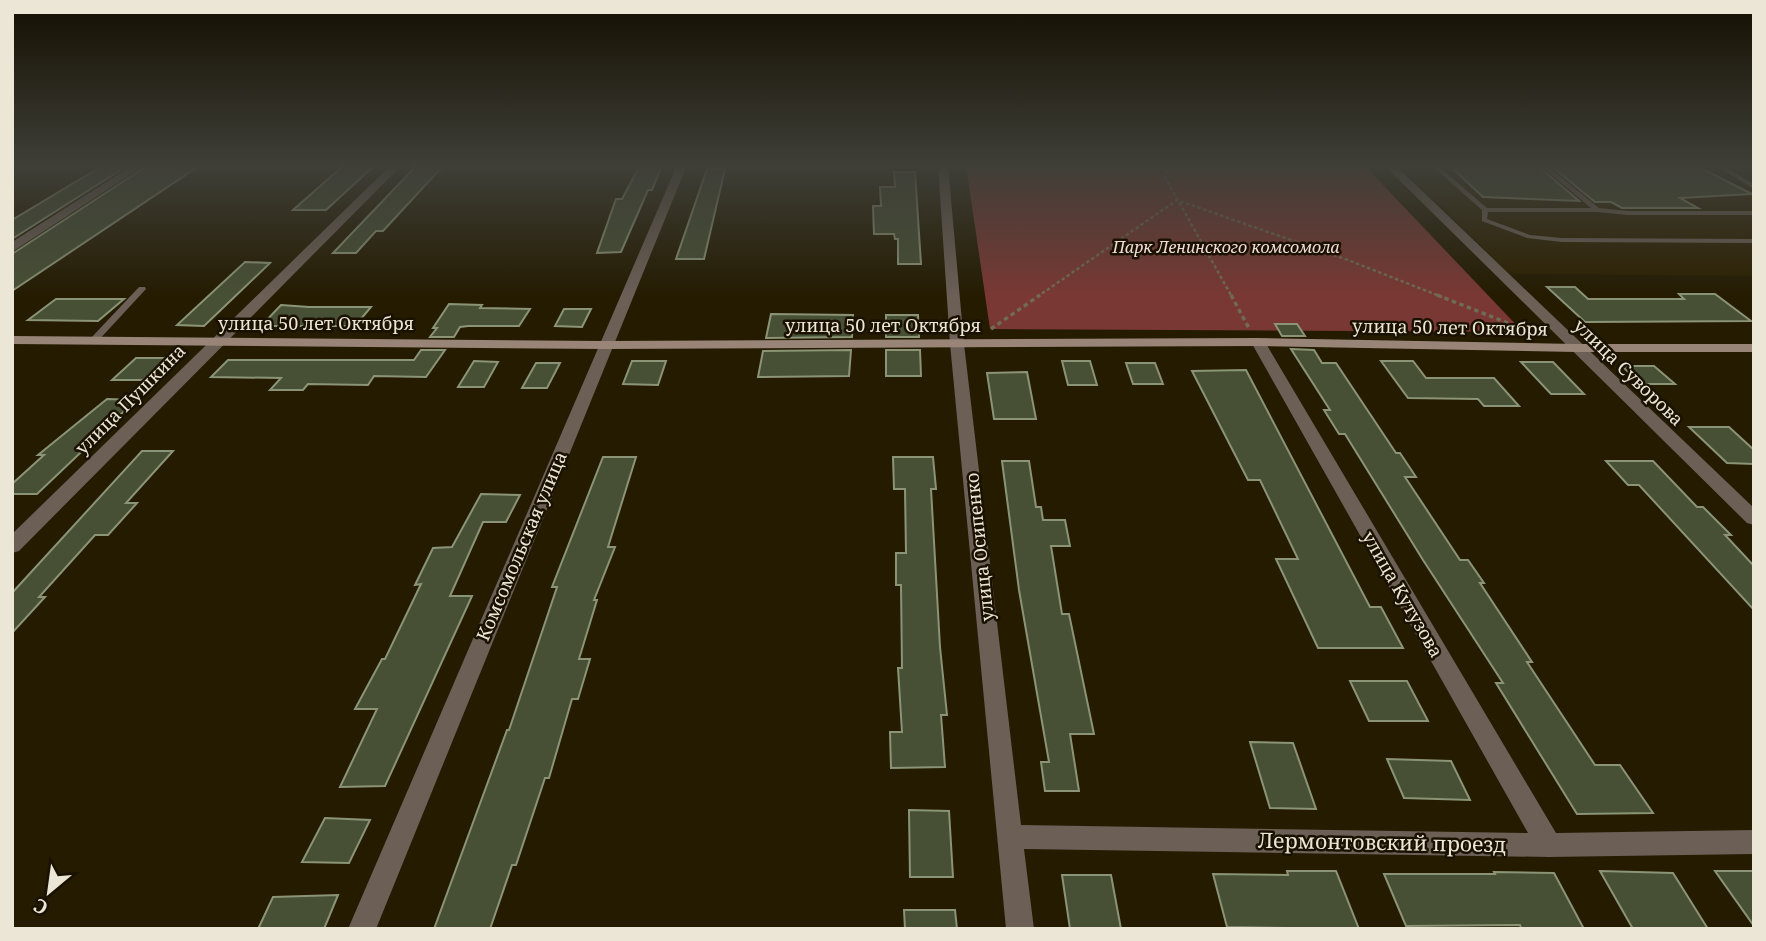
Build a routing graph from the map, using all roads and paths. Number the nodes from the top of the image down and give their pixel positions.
1 (72, 209) edge
2 (353, 209) edge
3 (663, 209) edge
4 (946, 209) edge
5 (1164, 209) edge
6 (1182, 209) edge
7 (1202, 209) edge
8 (1434, 209) edge
9 (1485, 210) joint
10 (1597, 210) joint
11 (1754, 213) edge
12 (1754, 241) edge
13 (12, 248) edge
14 (142, 289) dead end
15 (1518, 327) dead end
16 (990, 329) dead end
17 (1254, 337) junction
18 (12, 340) edge
19 (93, 341) junction
20 (218, 342) junction
21 (957, 344) junction
22 (604, 345) junction
23 (1576, 348) junction
24 (1754, 348) edge
25 (1754, 519) edge
26 (12, 546) edge
27 (1010, 837) junction
28 (1754, 842) edge
29 (1549, 845) junction
30 (362, 929) edge
31 (1020, 929) edge

1 - 13 street
2 - 20 street, улица Пушкина
3 - 22 street, Комсомольская улица
4 - 21 street, улица Осипенко
5 - 16 path
6 - 17 path
7 - 15 path
8 - 23 street, улица Суворова
9 - 10 lane
9 - 12 lane
10 - 11 lane
14 - 19 lane
17 - 21 street, улица 50 лет Октября
17 - 23 street, улица 50 лет Октября
17 - 29 street, улица Кутузова
18 - 19 street, улица 50 лет Октября
19 - 20 street, улица 50 лет Октября
20 - 22 street, улица 50 лет Октября
20 - 26 street, улица Пушкина
21 - 22 street, улица 50 лет Октября
21 - 27 street, улица Осипенко
22 - 30 street, Комсомольская улица
23 - 24 street, улица 50 лет Октября
23 - 25 street, улица Суворова
27 - 29 street, Лермонтовский проезд
27 - 31 street, улица Осипенко
28 - 29 street, Лермонтовский проезд

